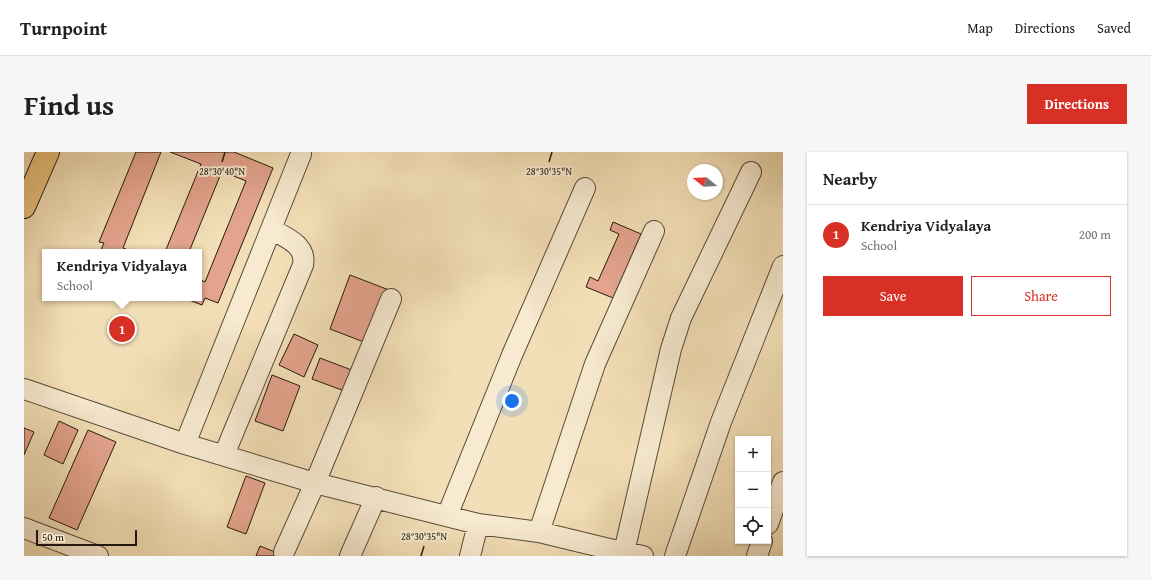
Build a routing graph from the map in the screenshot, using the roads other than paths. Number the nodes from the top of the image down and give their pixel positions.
1 (48, 152) edge
2 (301, 154) dead end
3 (751, 172) dead end
4 (585, 188) dead end
5 (24, 207) edge
6 (271, 229) junction
7 (654, 231) dead end
8 (783, 266) edge
9 (391, 298) dead end
10 (24, 389) edge
11 (185, 444) junction
12 (224, 455) junction
13 (315, 483) junction
14 (782, 486) edge
15 (376, 497) junction
16 (447, 516) junction
17 (771, 516) edge
18 (478, 524) junction
19 (24, 528) edge
20 (539, 532) junction
21 (761, 544) edge
22 (284, 552) dead end
23 (610, 552) edge
24 (98, 556) edge
25 (350, 556) edge
26 (470, 556) edge
27 (643, 556) edge
28 (675, 556) edge
29 (757, 556) edge

1 - 5 main road
2 - 6 street
3 - 23 street
4 - 16 street
6 - 11 street
6 - 12 street
7 - 20 street
8 - 28 street
9 - 13 street
10 - 11 street
11 - 12 street
12 - 13 street
13 - 15 street
13 - 22 street
14 - 17 street
15 - 16 street
15 - 25 street
16 - 18 street
18 - 20 street
18 - 26 street
19 - 24 street
20 - 23 street
21 - 29 street
23 - 27 street

